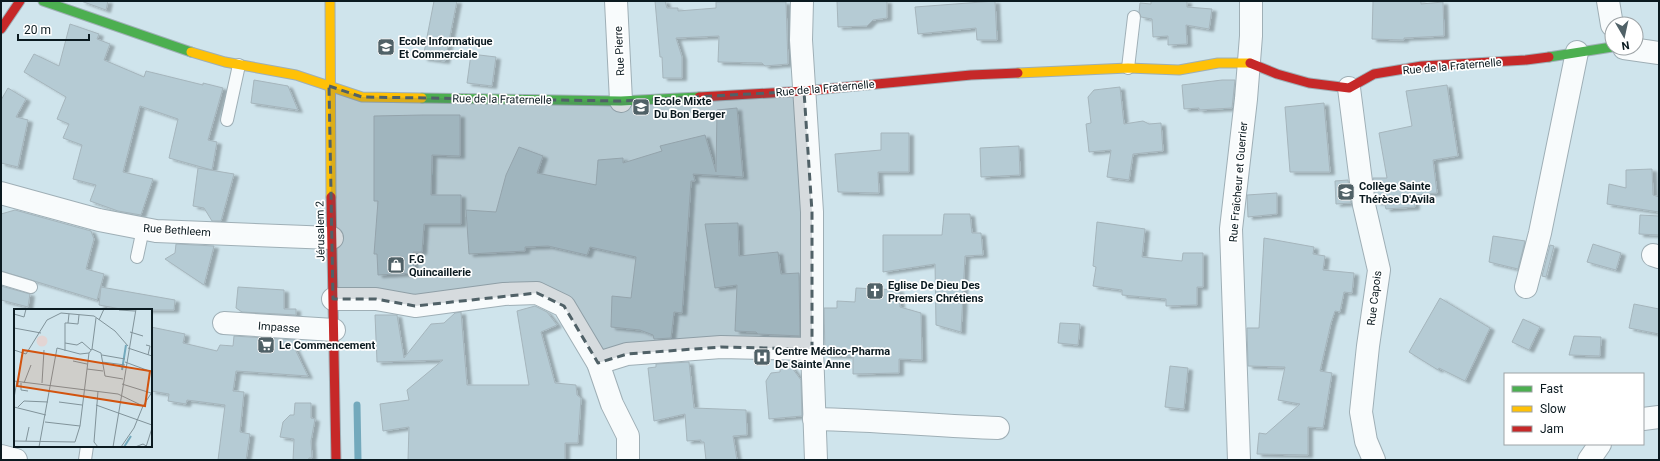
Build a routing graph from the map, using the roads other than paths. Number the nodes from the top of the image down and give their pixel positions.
1 (20, 1) edge
2 (43, 1) edge
3 (330, 1) edge
4 (616, 1) edge
5 (802, 1) edge
6 (1251, 1) edge
7 (1608, 1) edge
8 (1610, 16) edge
9 (1134, 17) dead end
10 (1, 29) edge
11 (1604, 48) edge
12 (1644, 51) edge
13 (1577, 52) junction
14 (1659, 53) edge
15 (1248, 62) junction
16 (239, 65) junction
17 (1128, 68) junction
18 (328, 86) junction
19 (1349, 88) junction
20 (804, 91) junction
21 (621, 101) junction
22 (227, 120) dead end
23 (1, 193) edge
24 (143, 229) junction
25 (332, 238) junction
26 (137, 257) dead end
27 (1, 278) edge
28 (31, 287) dead end
29 (1526, 287) dead end
30 (333, 299) junction
31 (224, 323) dead end
32 (334, 330) junction
33 (812, 349) junction
34 (598, 363) junction
35 (1659, 417) edge
36 (814, 419) junction
37 (1644, 419) edge
38 (998, 428) dead end
39 (1599, 445) edge
40 (87, 447) edge
41 (1, 456) edge
42 (16, 460) edge
43 (84, 460) edge
44 (336, 460) edge
45 (628, 460) edge
46 (816, 460) edge
47 (1239, 460) edge
48 (1374, 460) edge
49 (1589, 460) edge

1 - 10 street
2 - 16 street, Rue de la Fraternelle
3 - 18 street, Jérusalem 2
4 - 21 street, Rue Pierre
5 - 20 street
6 - 15 street, Rue Fraîcheur et Guerrier
7 - 8 street
9 - 17 lane
11 - 13 street, Rue de la Fraternelle
12 - 14 street
13 - 19 street, Rue de la Fraternelle
13 - 29 street
15 - 17 street, Rue de la Fraternelle
15 - 19 street, Rue de la Fraternelle
15 - 47 street, Rue Fraîcheur et Guerrier
16 - 18 street, Rue de la Fraternelle
16 - 22 lane
17 - 20 street, Rue de la Fraternelle
18 - 21 street, Rue de la Fraternelle
18 - 25 street, Jérusalem 2
19 - 48 street, Rue Capois
20 - 21 street, Rue de la Fraternelle
20 - 33 street
23 - 24 street, Rue Bethleem
24 - 25 street, Rue Bethleem
24 - 26 lane
25 - 30 street, Jérusalem 2
27 - 28 lane
30 - 32 street, Jérusalem 2
30 - 34 street
31 - 32 street, Impasse
32 - 44 street, Jérusalem 2
33 - 34 street
33 - 36 street
34 - 45 street
35 - 37 street
36 - 38 street
36 - 46 street
39 - 49 street
40 - 43 lane
41 - 42 street

